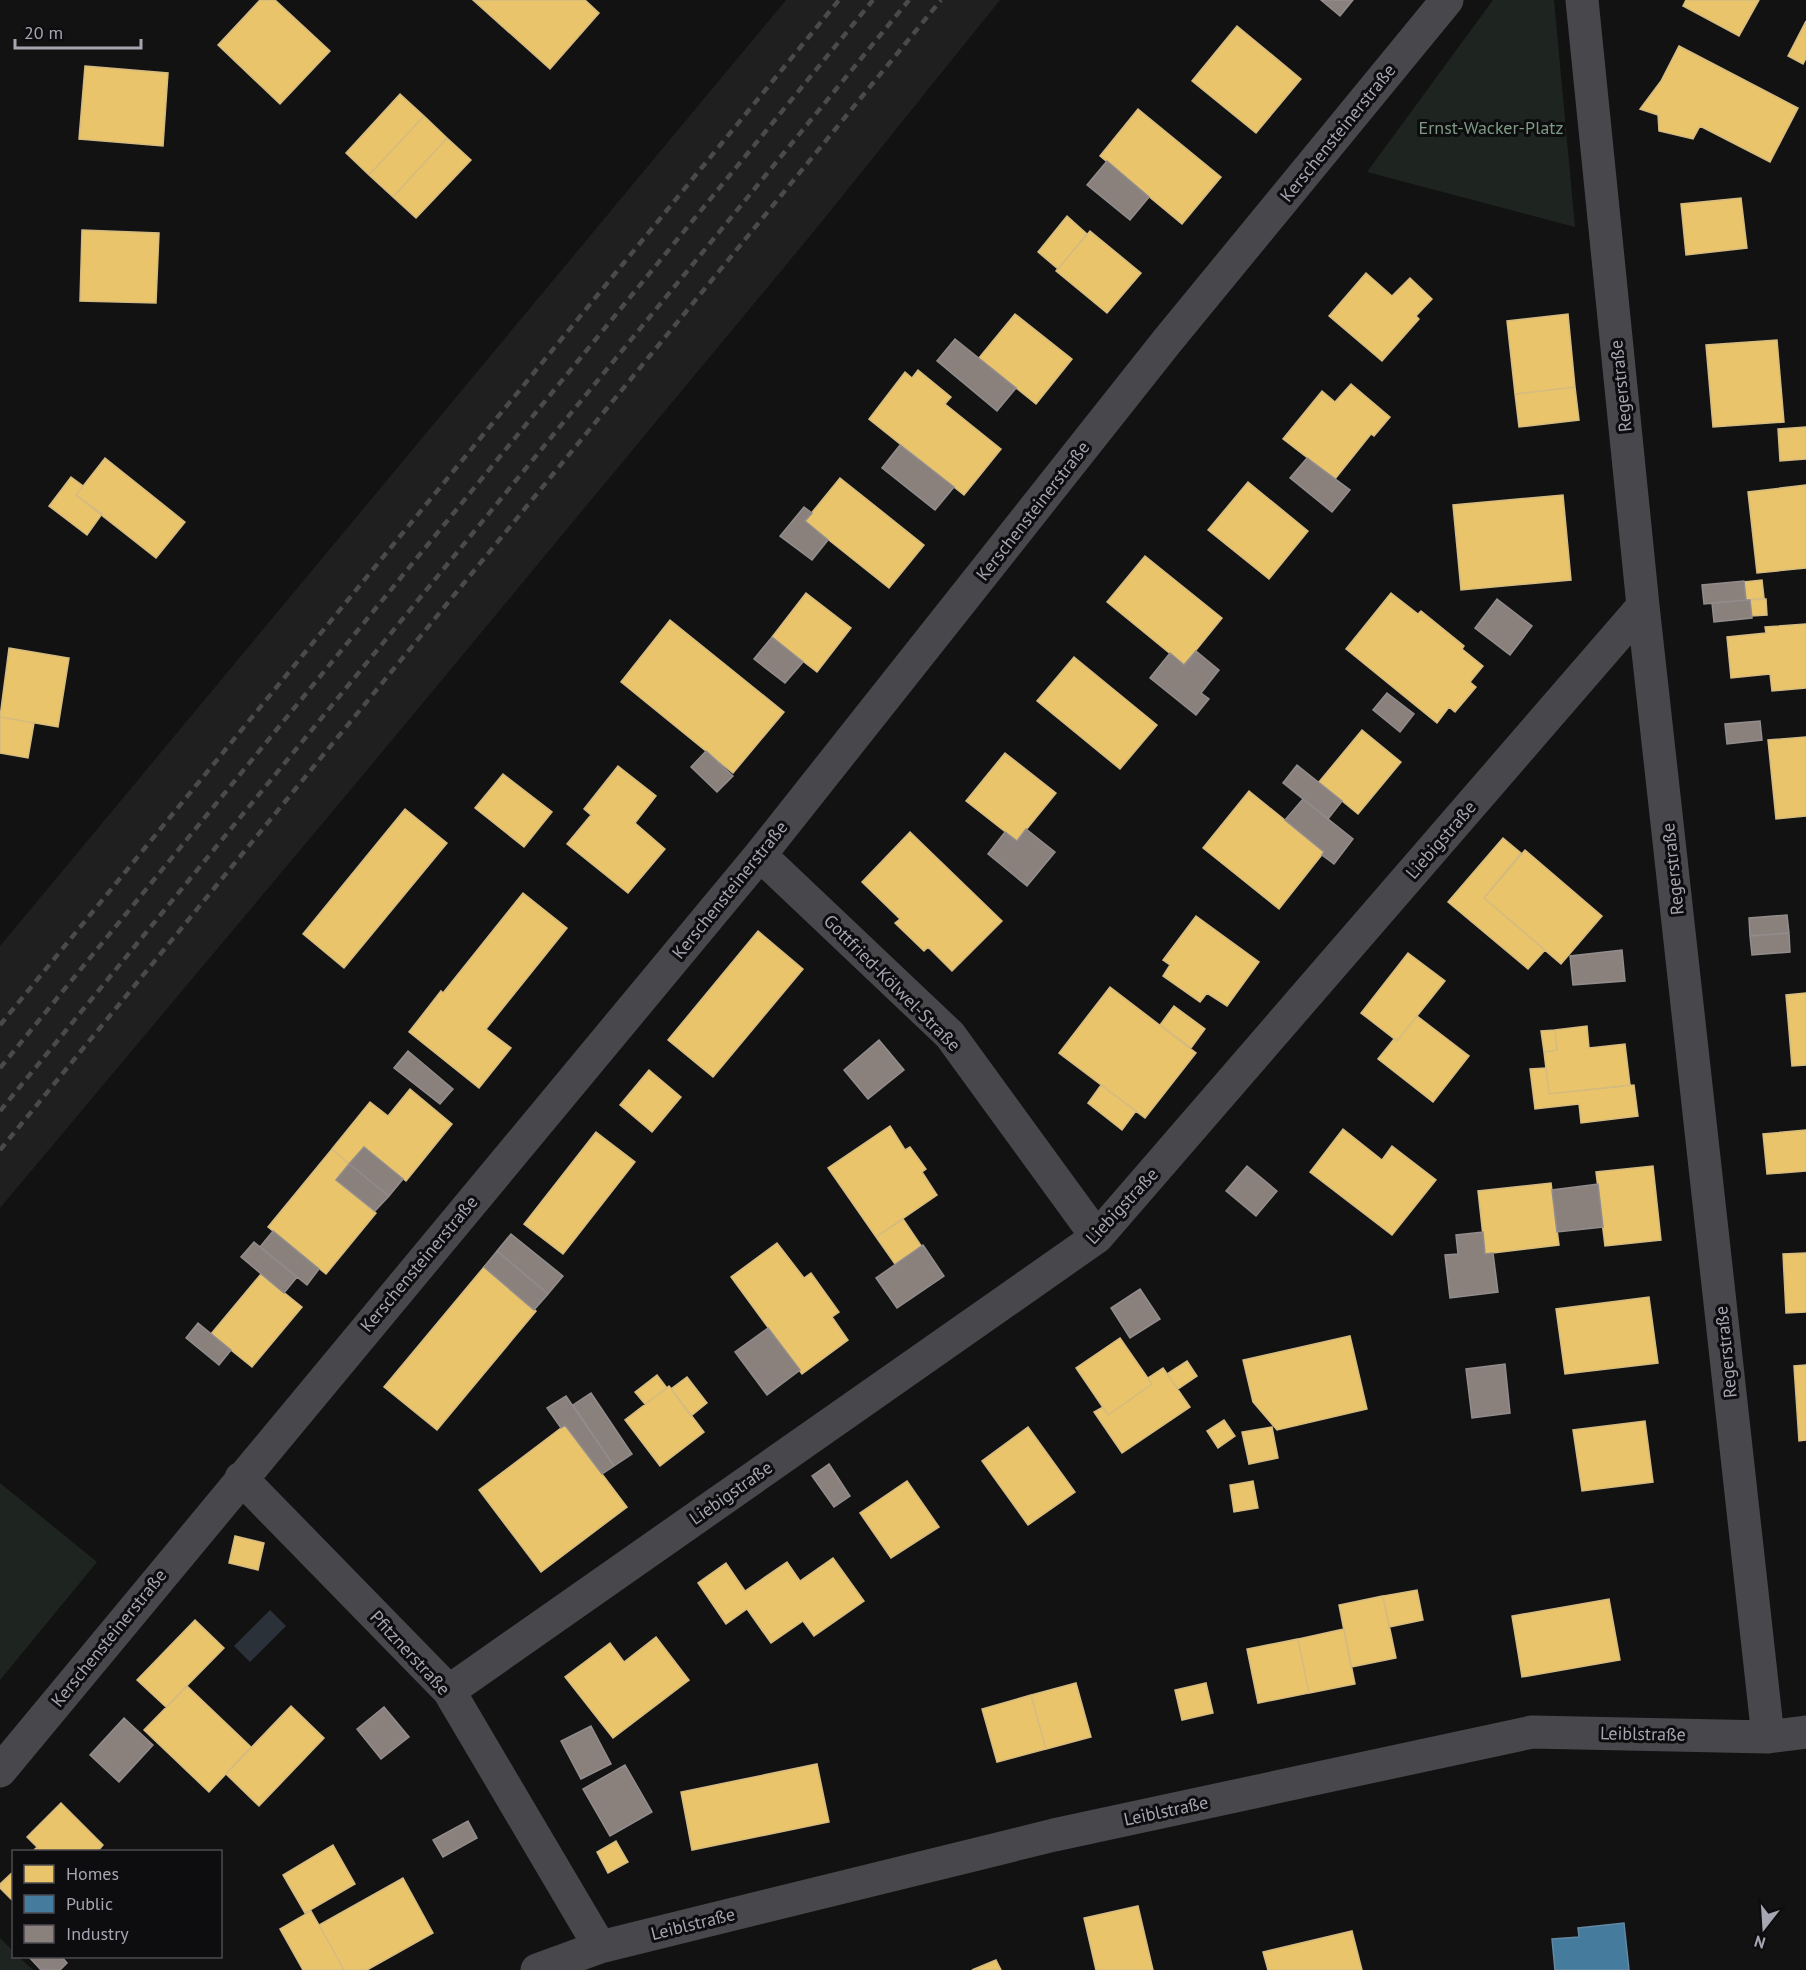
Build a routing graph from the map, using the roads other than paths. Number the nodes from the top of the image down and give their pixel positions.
1 (1447, 0) edge
2 (1582, 0) edge
3 (1643, 606) junction
4 (760, 855) junction
5 (1097, 1238) junction
6 (241, 1478) junction
7 (449, 1690) junction
8 (1806, 1732) edge
9 (1768, 1737) junction
10 (0, 1771) edge
11 (600, 1947) junction
12 (537, 1970) edge

1 - 4 street, Kerschensteinerstraße
2 - 3 street, Regerstraße
3 - 5 street, Liebigstraße
3 - 9 street, Regerstraße
4 - 5 street, Gottfried-Kölwel-Straße
4 - 6 street, Kerschensteinerstraße
5 - 7 street, Liebigstraße
6 - 7 street, Pfitznerstraße
6 - 10 street, Kerschensteinerstraße
7 - 11 street, Pfitznerstraße
8 - 9 street, Leiblstraße
9 - 11 street, Leiblstraße
11 - 12 street, Leiblstraße

